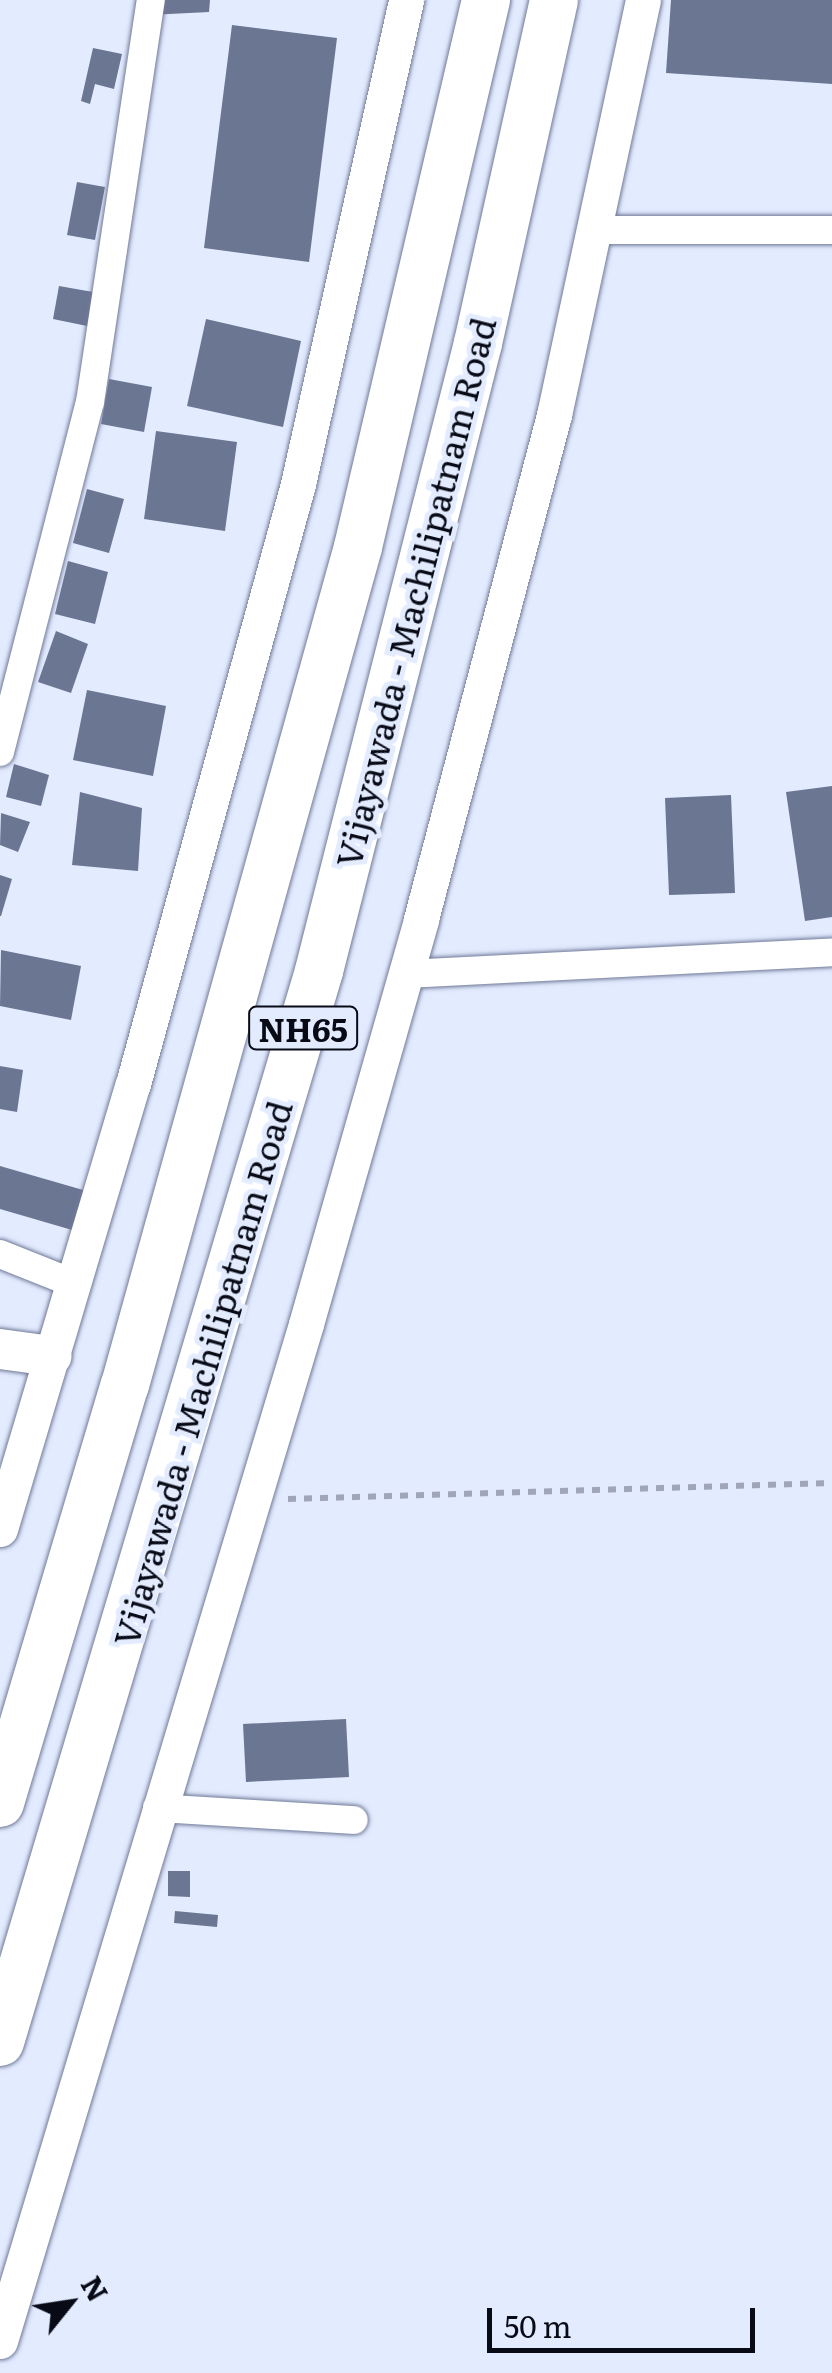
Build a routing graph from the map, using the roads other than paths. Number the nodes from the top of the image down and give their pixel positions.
1 (152, 0) edge
2 (406, 0) edge
3 (486, 0) edge
4 (554, 0) edge
5 (643, 0) edge
6 (595, 230) junction
7 (832, 230) edge
8 (0, 752) edge
9 (832, 952) edge
10 (405, 974) junction
11 (0, 1254) edge
12 (75, 1284) junction
13 (0, 1349) edge
14 (52, 1356) junction
15 (0, 1529) edge
16 (0, 1802) edge
17 (157, 1808) junction
18 (354, 1820) dead end
19 (0, 2042) edge
20 (0, 2341) edge

1 - 8 street
2 - 12 street
3 - 16 highway, Vijayawada - Machilipatnam Road / NH65
4 - 19 highway, Vijayawada - Machilipatnam Road / NH65
5 - 6 street
6 - 7 street
6 - 10 street
9 - 10 street
10 - 17 street
11 - 12 street
12 - 14 street
13 - 14 main road
14 - 15 street
17 - 18 street
17 - 20 street

